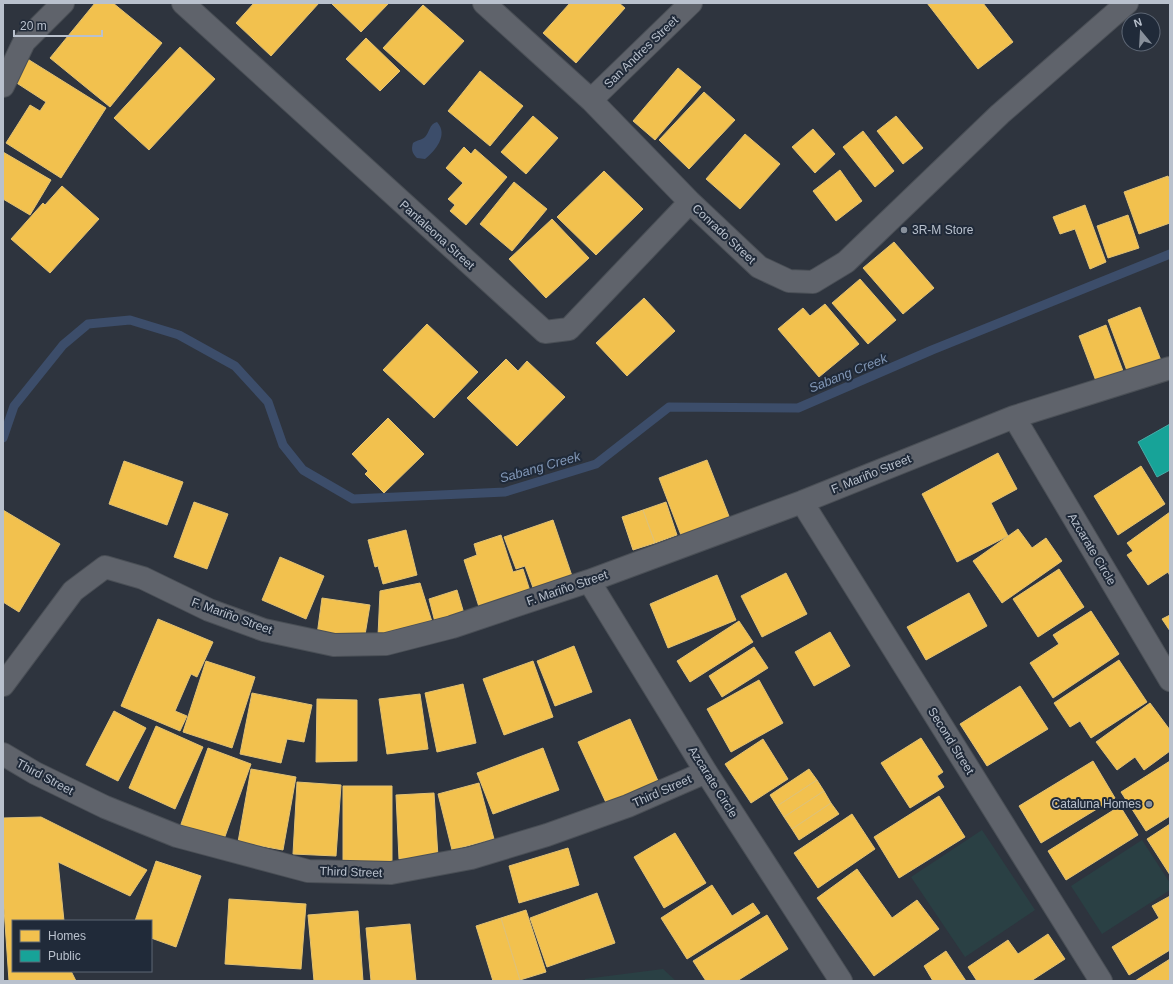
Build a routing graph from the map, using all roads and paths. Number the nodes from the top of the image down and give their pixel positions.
1 (63, 3) edge
2 (183, 3) edge
3 (484, 3) edge
4 (691, 3) edge
5 (1127, 3) edge
6 (3, 86) edge
7 (591, 100) junction
8 (690, 202) junction
9 (1170, 368) edge
10 (1014, 417) junction
11 (802, 502) junction
12 (589, 581) junction
13 (1170, 680) edge
14 (3, 685) edge
15 (3, 754) edge
16 (706, 772) junction
17 (841, 981) edge
18 (1101, 981) edge

1 - 6 street
2 - 8 street, Pantaleona Street
3 - 7 street, Conrado Street
4 - 7 street, San Andres Street
5 - 8 street, Conrado Street
7 - 8 street, Conrado Street
9 - 10 street, F. Mariño Street
10 - 11 street, F. Mariño Street
10 - 13 street, Azcarate Circle
11 - 12 street, F. Mariño Street
11 - 18 street, Second Street
12 - 14 street, F. Mariño Street
12 - 16 street, Azcarate Circle
15 - 16 street, Third Street
16 - 17 street, Azcarate Circle

